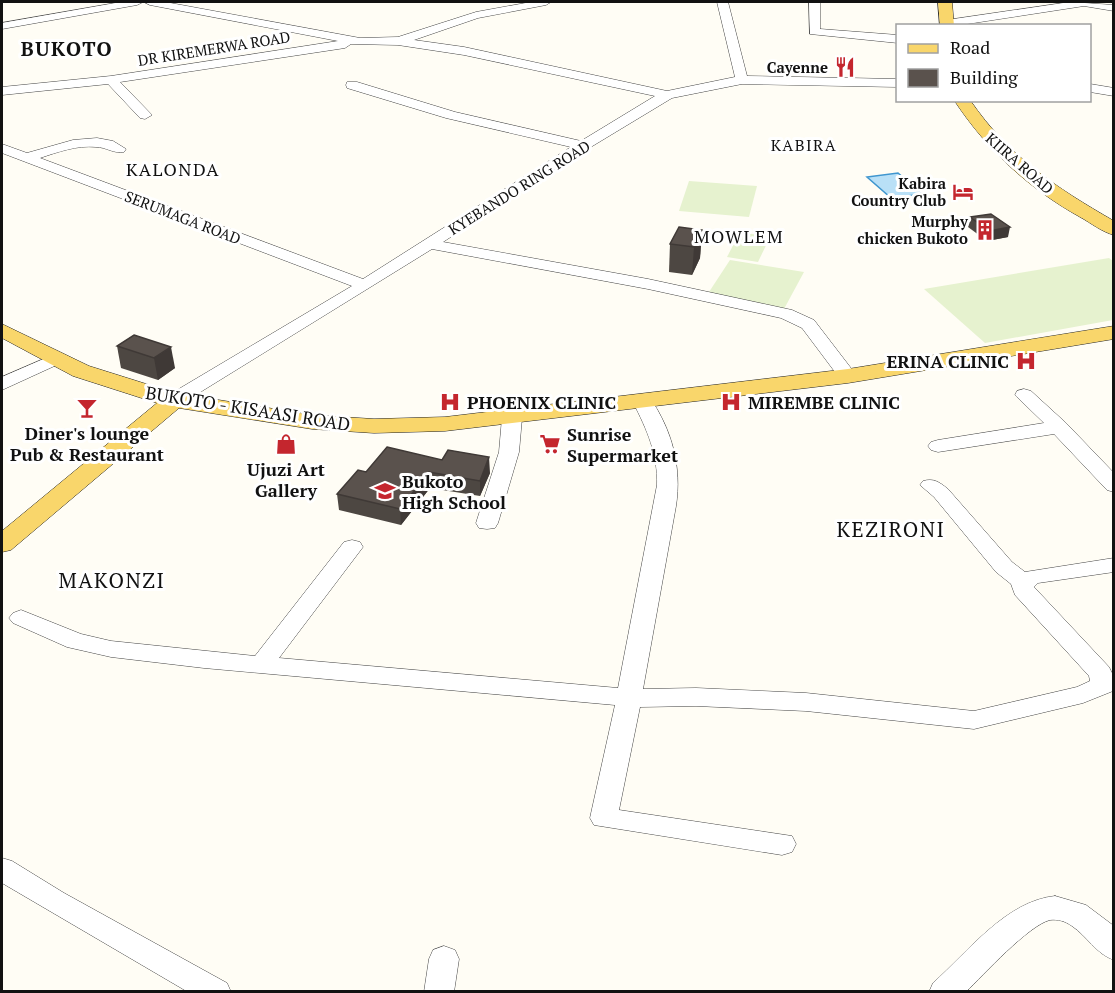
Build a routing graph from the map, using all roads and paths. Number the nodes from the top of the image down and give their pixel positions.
1 (137, 2) edge
2 (150, 2) edge
3 (537, 2) edge
4 (723, 2) edge
5 (814, 2) edge
6 (945, 2) edge
7 (1087, 2) edge
8 (1113, 8) edge
9 (947, 24) edge
10 (2, 27) edge
11 (896, 39) edge
12 (398, 41) junction
13 (360, 42) junction
14 (111, 80) junction
15 (742, 80) junction
16 (896, 83) edge
17 (352, 85) dead end
18 (1091, 88) edge
19 (2, 91) edge
20 (1113, 92) edge
21 (667, 95) junction
22 (963, 102) edge
23 (145, 115) dead end
24 (583, 146) junction
25 (2, 148) edge
26 (119, 149) dead end
27 (27, 157) junction
28 (1058, 196) junction
29 (1113, 229) edge
30 (1113, 240) edge
31 (429, 244) junction
32 (365, 285) junction
33 (2, 330) edge
34 (1113, 332) edge
35 (55, 359) junction
36 (848, 376) junction
37 (2, 384) edge
38 (1024, 395) dead end
39 (174, 400) junction
40 (643, 402) junction
41 (512, 418) junction
42 (1059, 427) junction
43 (938, 446) dead end
44 (930, 485) dead end
45 (1113, 486) edge
46 (487, 524) dead end
47 (2, 544) edge
48 (352, 547) dead end
49 (1113, 565) edge
50 (1024, 582) junction
51 (21, 618) dead end
52 (261, 665) junction
53 (630, 698) junction
54 (782, 844) dead end
55 (2, 869) edge
56 (1113, 948) edge
57 (444, 959) dead end
58 (216, 992) edge
59 (439, 992) edge
60 (944, 992) edge

1 - 10 street
2 - 13 street
3 - 12 street
4 - 15 street
5 - 11 street
6 - 9 main road
7 - 8 street
7 - 9 street
12 - 13 street
12 - 21 street
13 - 14 street, DR KIREMERWA ROAD
14 - 19 street, DR KIREMERWA ROAD
14 - 23 street
15 - 16 street, KYEBANDO RING ROAD
15 - 21 street, KYEBANDO RING ROAD
17 - 24 street
18 - 20 street
21 - 24 street, KYEBANDO RING ROAD
22 - 28 main road, KIIRA ROAD
24 - 31 street, KYEBANDO RING ROAD
25 - 27 street, SERUMAGA ROAD
26 - 27 street
27 - 32 street, SERUMAGA ROAD
28 - 29 main road, KIIRA ROAD
28 - 30 main road, KIIRA ROAD
31 - 32 street, KYEBANDO RING ROAD
31 - 36 street
32 - 39 street, KYEBANDO RING ROAD
33 - 35 main road, BUKOTO - KISAASI ROAD
34 - 36 main road, BUKOTO - KISAASI ROAD
35 - 37 street
35 - 39 main road, BUKOTO - KISAASI ROAD
36 - 40 main road, BUKOTO - KISAASI ROAD
38 - 42 street
39 - 41 main road, BUKOTO - KISAASI ROAD
39 - 47 main road
40 - 41 main road, BUKOTO - KISAASI ROAD
40 - 53 street
41 - 46 street
42 - 43 street
42 - 45 street
44 - 50 street
48 - 52 street
49 - 50 street
50 - 53 street
51 - 52 street
52 - 53 street
53 - 54 street
55 - 58 street
56 - 60 street
57 - 59 street

